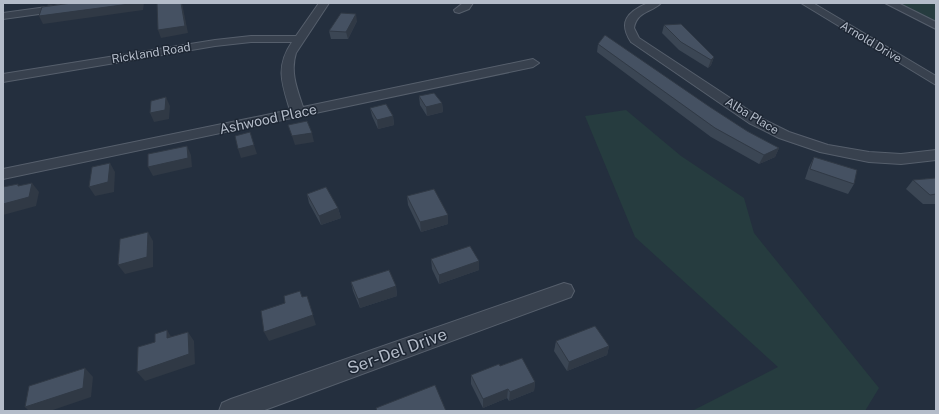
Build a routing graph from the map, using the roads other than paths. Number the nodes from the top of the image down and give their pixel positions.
1 (97, 3) edge
2 (324, 3) edge
3 (468, 3) edge
4 (656, 3) edge
5 (806, 3) edge
6 (890, 3) edge
7 (459, 10) dead end
8 (3, 16) edge
9 (936, 26) edge
10 (299, 39) junction
11 (533, 63) dead end
12 (3, 78) edge
13 (936, 82) edge
14 (298, 112) junction
15 (936, 155) edge
16 (3, 174) edge
17 (564, 291) dead end
18 (231, 411) edge

1 - 8 street
2 - 10 street
3 - 7 street
4 - 15 street, Alba Place
5 - 13 street, Arnold Drive
6 - 9 street
10 - 12 street, Rickland Road
10 - 14 street
11 - 14 street, Ashwood Place
14 - 16 street, Ashwood Place
17 - 18 street, Ser-Del Drive

